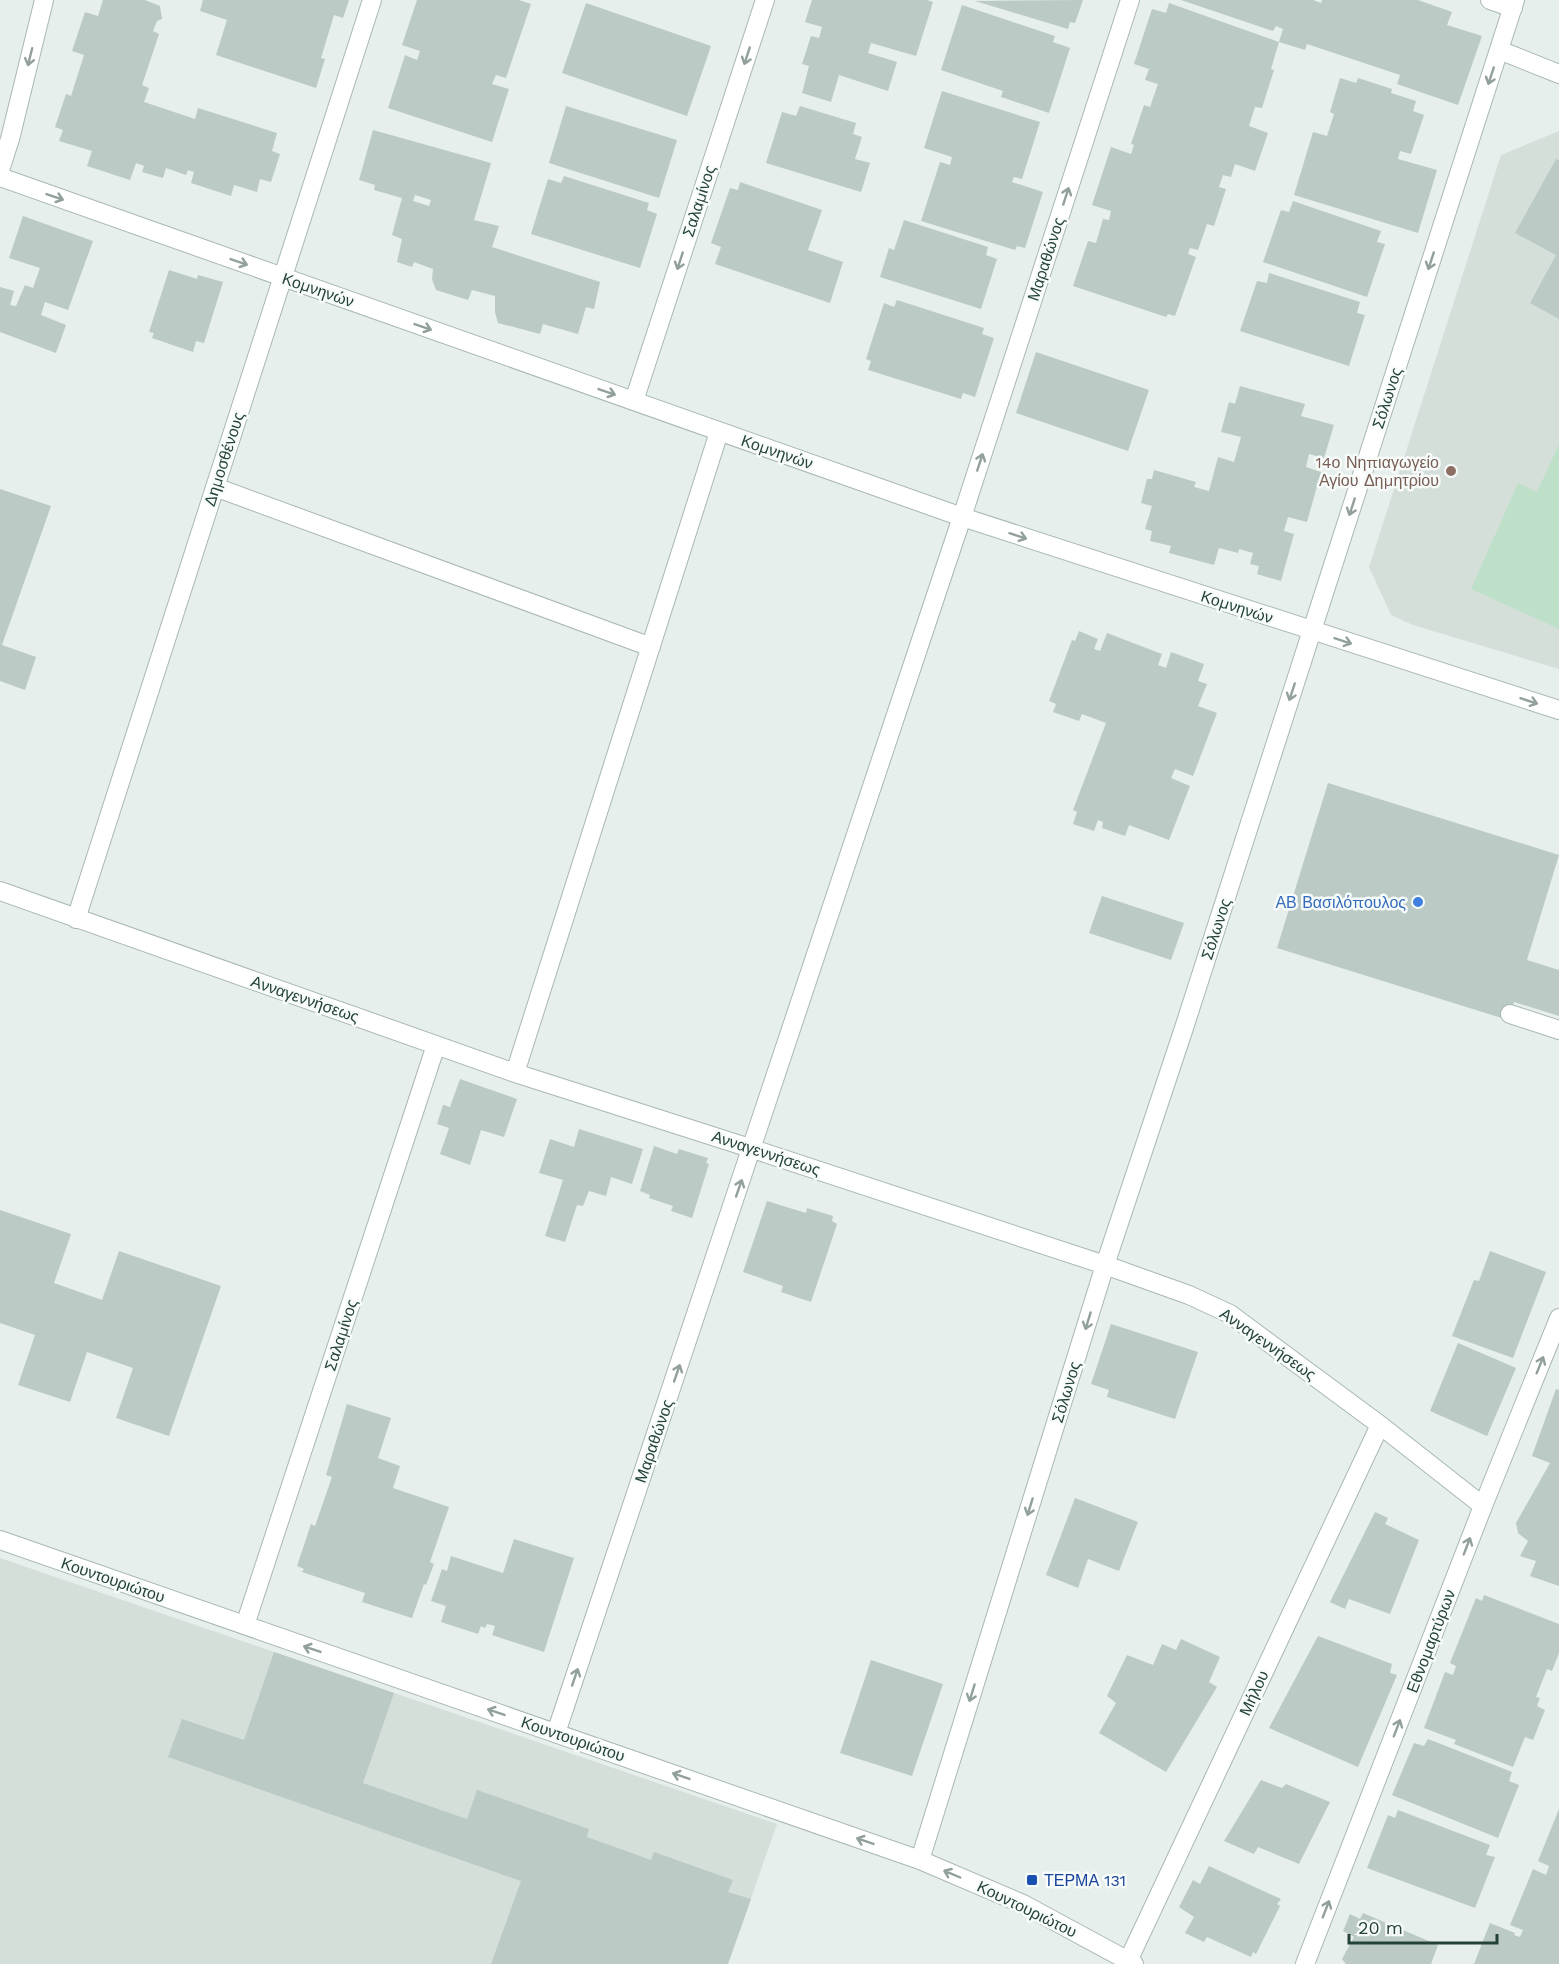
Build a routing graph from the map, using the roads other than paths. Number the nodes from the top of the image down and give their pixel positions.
1 (44, 0) edge
2 (372, 0) edge
3 (765, 0) edge
4 (1130, 0) edge
5 (1490, 0) edge
6 (1514, 4) edge
7 (1499, 50) junction
8 (1559, 74) edge
9 (5, 137) edge
10 (0, 170) edge
11 (0, 177) edge
12 (282, 277) junction
13 (634, 401) junction
14 (719, 432) junction
15 (215, 487) junction
16 (962, 517) junction
17 (1312, 631) junction
18 (651, 647) junction
19 (1559, 710) edge
20 (0, 891) edge
21 (76, 919) junction
22 (1510, 1014) dead end
23 (1559, 1030) edge
24 (436, 1046) junction
25 (515, 1073) junction
26 (753, 1149) junction
27 (1106, 1265) junction
28 (1559, 1318) edge
29 (1380, 1425) junction
30 (1483, 1506) junction
31 (0, 1540) edge
32 (245, 1626) junction
33 (556, 1733) junction
34 (920, 1860) junction
35 (1131, 1963) edge
36 (1305, 1964) edge

1 -> 9 street
2 - 12 street, Δημοσθένους
3 -> 13 street, Σαλαμίνος
16 -> 4 street, Μαραθώνος
5 - 6 street
6 - 7 street, Σόλωνος
7 - 8 street
7 -> 17 street, Σόλωνος
9 - 10 street
11 -> 12 street, Κομνηνών
12 -> 13 street, Κομνηνών
12 - 15 street, Δημοσθένους
13 - 14 street, Κομνηνών
14 - 16 street, Κομνηνών
14 - 18 street
15 - 18 street
15 - 21 street, Δημοσθένους
16 -> 17 street, Κομνηνών
16 - 26 street, Μαραθώνος
17 -> 19 street, Κομνηνών
17 -> 27 street, Σόλωνος
18 - 25 street
20 - 21 street, Ανναγεννήσεως
21 - 24 street, Ανναγεννήσεως
22 - 23 street
24 - 25 street, Ανναγεννήσεως
24 - 32 street, Σαλαμίνος
25 - 26 street, Ανναγεννήσεως
26 - 27 street, Ανναγεννήσεως
33 -> 26 street, Μαραθώνος
27 - 29 street, Ανναγεννήσεως
27 -> 34 street, Σόλωνος
30 -> 28 street, Εθνομαρτύρων
29 - 30 street, Ανναγεννήσεως
29 - 35 street, Μήλου
36 -> 30 street, Εθνομαρτύρων
31 - 32 street, Κουντουριώτου
33 -> 32 street, Κουντουριώτου
34 -> 33 street, Κουντουριώτου
35 -> 34 street, Κουντουριώτου

